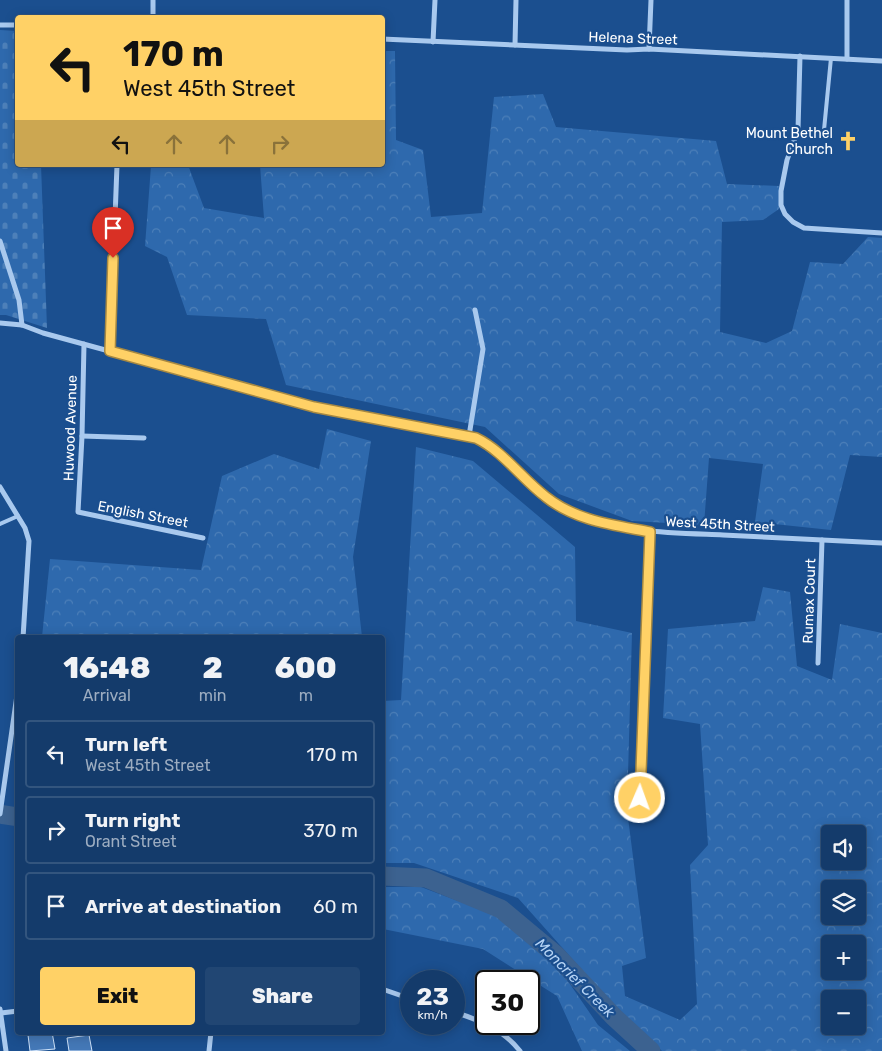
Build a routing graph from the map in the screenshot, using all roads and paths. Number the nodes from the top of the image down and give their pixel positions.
1 (153, 0) edge
2 (435, 0) edge
3 (516, 0) edge
4 (651, 0) edge
5 (847, 0) edge
6 (153, 15) edge
7 (0, 25) edge
8 (15, 25) edge
9 (385, 39) edge
10 (433, 42) junction
11 (515, 45) junction
12 (649, 49) junction
13 (800, 56) junction
14 (831, 58) junction
15 (846, 59) junction
16 (882, 61) edge
17 (824, 130) dead end
18 (117, 167) edge
19 (882, 232) edge
20 (0, 241) edge
21 (475, 310) dead end
22 (0, 323) edge
23 (22, 325) junction
24 (84, 344) junction
25 (110, 351) junction
26 (82, 436) junction
27 (469, 436) junction
28 (144, 438) dead end
29 (0, 487) edge
30 (78, 512) joint
31 (18, 516) junction
32 (0, 524) edge
33 (650, 532) junction
34 (204, 538) dead end
35 (822, 540) junction
36 (882, 543) edge
37 (23, 635) edge
38 (818, 664) dead end
39 (15, 709) edge
40 (0, 814) edge
41 (642, 820) dead end
42 (385, 991) edge
43 (400, 996) edge
44 (0, 1009) edge
45 (15, 1011) edge
46 (1, 1013) edge
47 (465, 1016) edge
48 (210, 1035) edge
49 (6, 1051) edge
50 (209, 1051) edge
51 (520, 1051) edge

1 - 6 street
2 - 10 street
3 - 11 street
4 - 12 street
5 - 15 street
7 - 8 street
9 - 10 street, Helena Street
10 - 11 street, Helena Street
11 - 12 street, Helena Street
12 - 13 street, Helena Street
13 - 14 street, Helena Street
13 - 19 street
14 - 15 street, Helena Street
14 - 17 lane
15 - 16 street, Helena Street
18 - 25 street
20 - 23 street
21 - 27 street
22 - 23 street, West 45th Street
23 - 24 street, West 45th Street
24 - 25 street, West 45th Street
24 - 26 street, Huwood Avenue
25 - 27 street, West 45th Street
26 - 28 street
26 - 30 street, Huwood Avenue
27 - 33 street, West 45th Street
29 - 31 street
30 - 34 street, English Street
31 - 32 lane
31 - 37 street
33 - 35 street, West 45th Street
33 - 41 street
35 - 36 street, West 45th Street
35 - 38 street, Rumax Court
39 - 40 street
42 - 43 street
44 - 46 street
45 - 46 street
46 - 49 street
47 - 51 street
48 - 50 street

